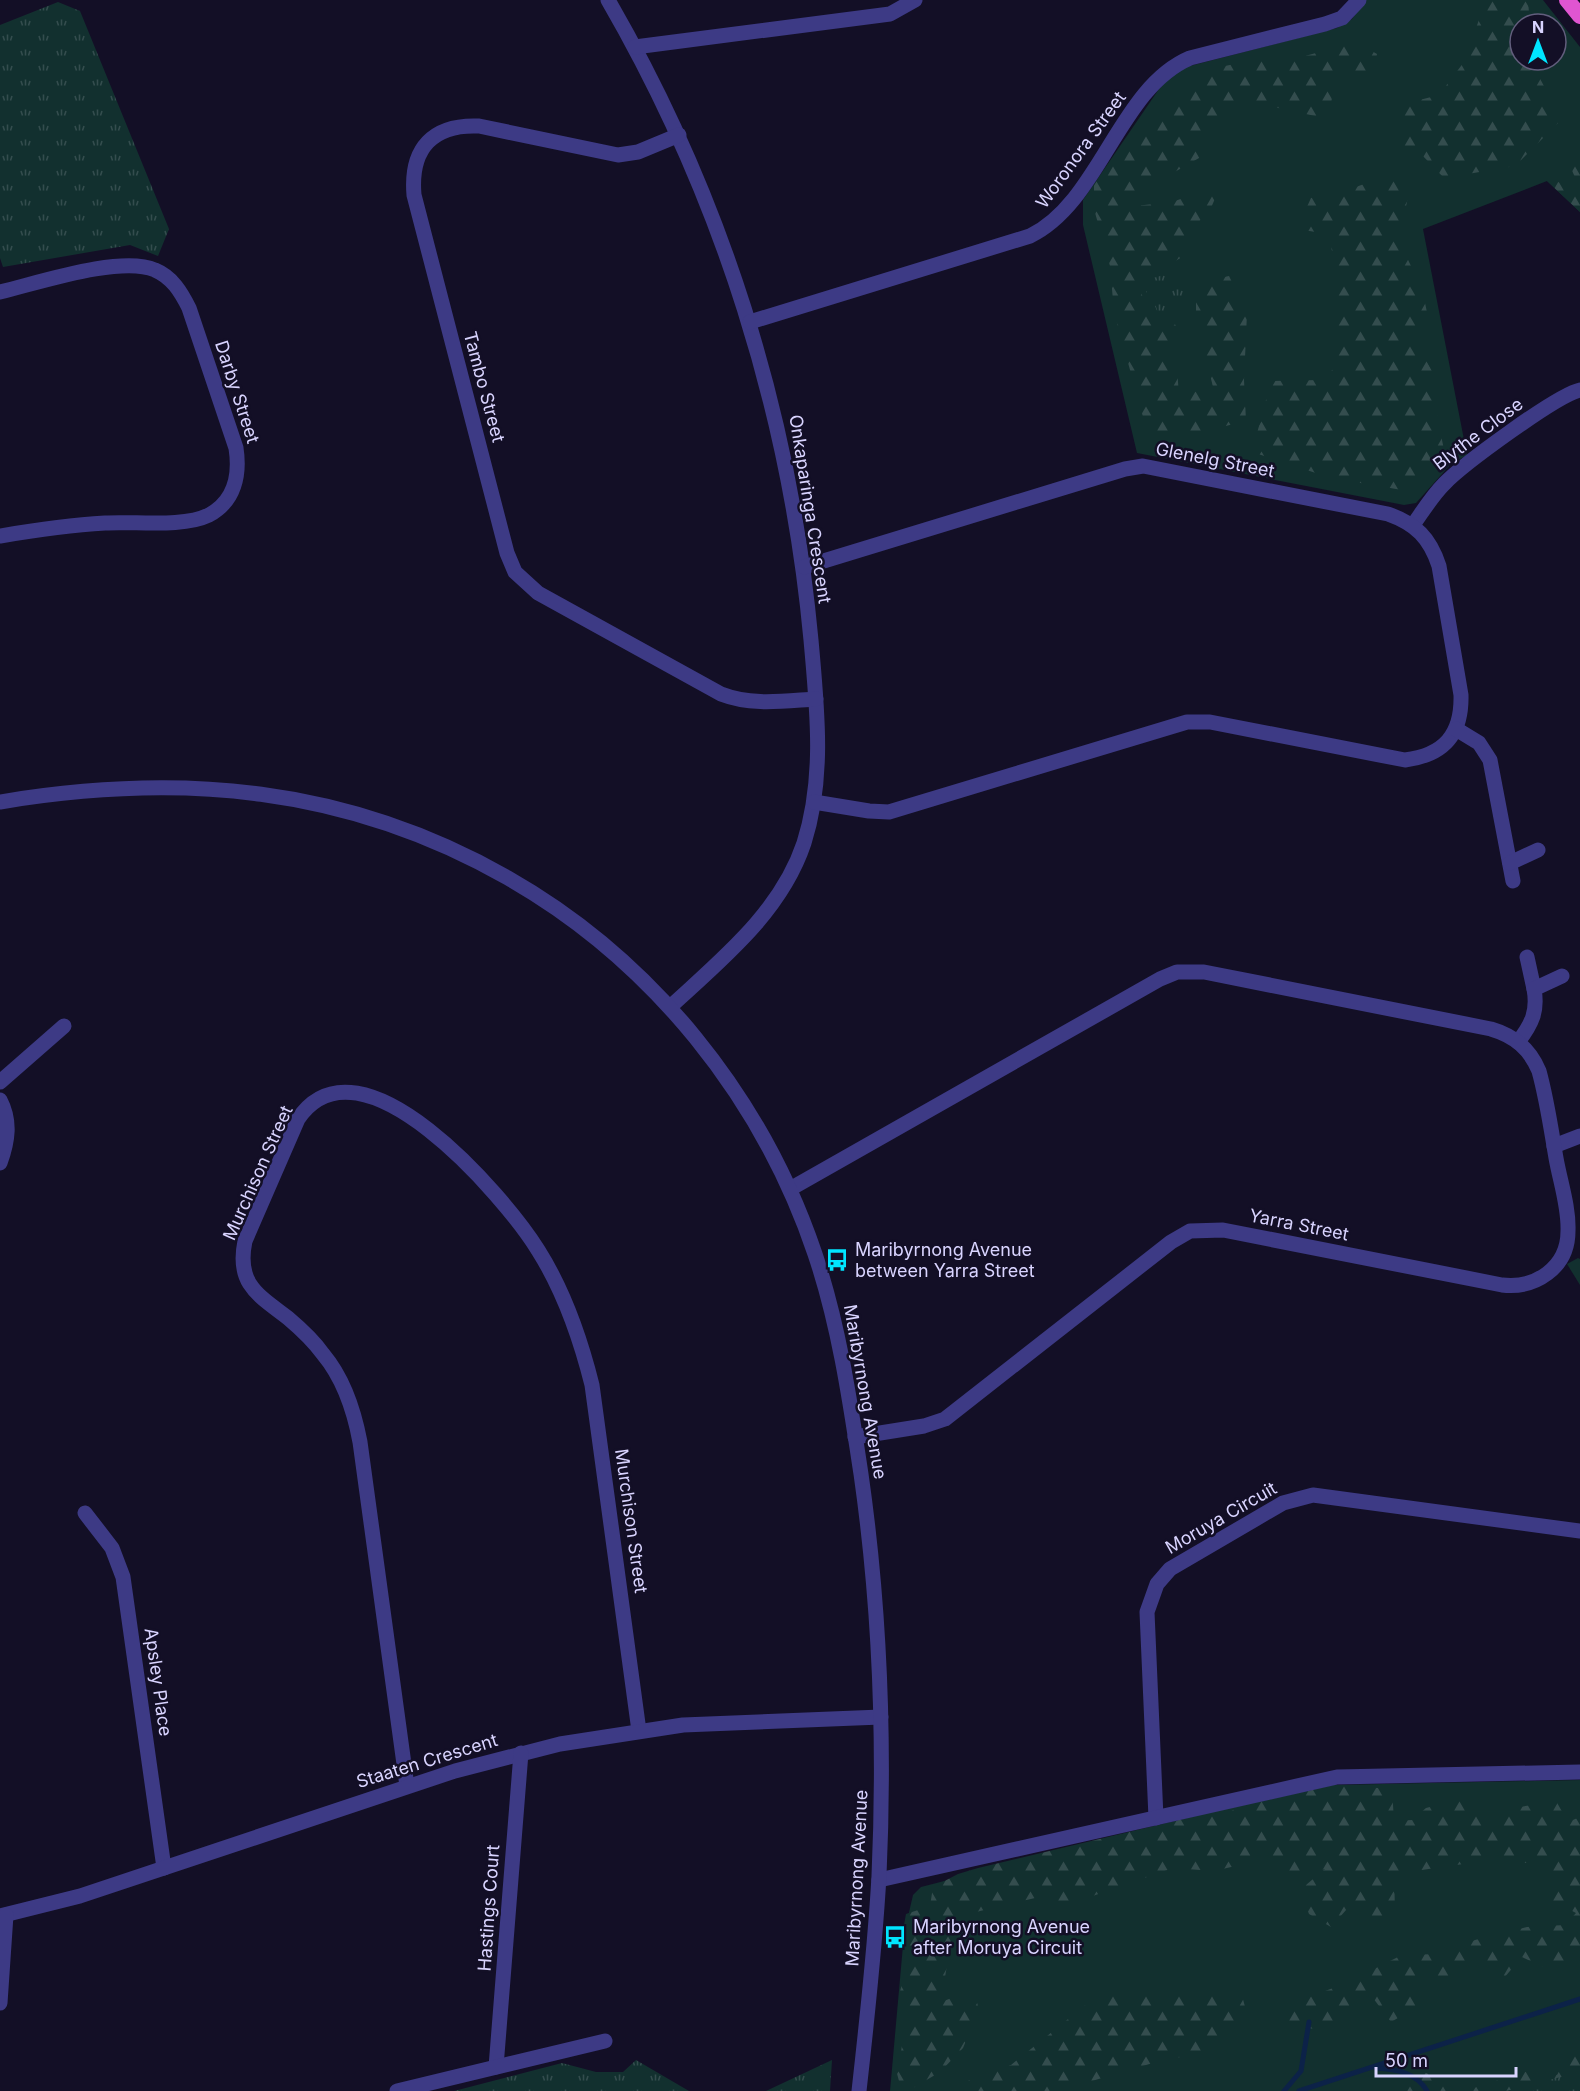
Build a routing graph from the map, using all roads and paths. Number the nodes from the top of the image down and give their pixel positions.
1 (608, 0) edge
2 (915, 0) edge
3 (1359, 0) edge
4 (1567, 0) edge
5 (1580, 16) edge
6 (635, 47) junction
7 (679, 135) junction
8 (0, 291) edge
9 (750, 322) junction
10 (1580, 390) edge
11 (1413, 525) junction
12 (0, 536) edge
13 (804, 567) junction
14 (816, 699) junction
15 (1456, 729) junction
16 (0, 802) edge
17 (814, 802) junction
18 (1538, 850) dead end
19 (1510, 863) junction
20 (1513, 881) dead end
21 (1527, 957) dead end
22 (1562, 976) dead end
23 (1534, 989) junction
24 (670, 1007) junction
25 (64, 1026) dead end
26 (1518, 1042) junction
27 (0, 1082) edge
28 (0, 1100) edge
29 (1580, 1136) edge
30 (1554, 1146) junction
31 (0, 1163) edge
32 (790, 1189) junction
33 (855, 1437) junction
34 (85, 1513) dead end
35 (1580, 1531) edge
36 (881, 1718) junction
37 (639, 1731) junction
38 (521, 1753) junction
39 (1580, 1772) edge
40 (407, 1786) junction
41 (1156, 1818) junction
42 (164, 1868) junction
43 (879, 1880) junction
44 (3, 1916) edge
45 (0, 2002) edge
46 (605, 2041) dead end
47 (496, 2067) junction
48 (397, 2091) edge
49 (859, 2091) edge

1 - 6 street, Onkaparinga Crescent
2 - 6 street
3 - 9 street, Woronora Street
4 - 5 highway
6 - 7 street, Onkaparinga Crescent
7 - 9 street, Onkaparinga Crescent
7 - 14 street, Tambo Street
8 - 12 street, Darby Street
9 - 13 street, Onkaparinga Crescent
10 - 11 street, Blythe Close
11 - 13 street, Glenelg Street
11 - 15 street, Glenelg Street
13 - 14 street, Onkaparinga Crescent
14 - 17 street, Onkaparinga Crescent
15 - 17 street
15 - 19 street
16 - 24 street, Maribyrnong Avenue
17 - 24 street, Onkaparinga Crescent
18 - 19 street
19 - 20 street
21 - 23 street
22 - 23 street
23 - 26 street
24 - 32 street, Maribyrnong Avenue
25 - 27 street
26 - 30 street, Yarra Street
26 - 32 street, Yarra Street
28 - 31 street
29 - 30 street
30 - 33 street, Yarra Street
32 - 33 street, Maribyrnong Avenue
33 - 36 street, Maribyrnong Avenue
34 - 42 street, Apsley Place
35 - 41 street, Moruya Circuit
36 - 37 street, Staaten Crescent
36 - 43 street, Maribyrnong Avenue
37 - 38 street, Staaten Crescent
37 - 40 street, Murchison Street
38 - 40 street, Staaten Crescent
38 - 47 street, Hastings Court
39 - 41 street
40 - 42 street, Staaten Crescent
41 - 43 street
42 - 44 street, Staaten Crescent
43 - 49 street, Maribyrnong Avenue
44 - 45 street
46 - 47 street
47 - 48 street

